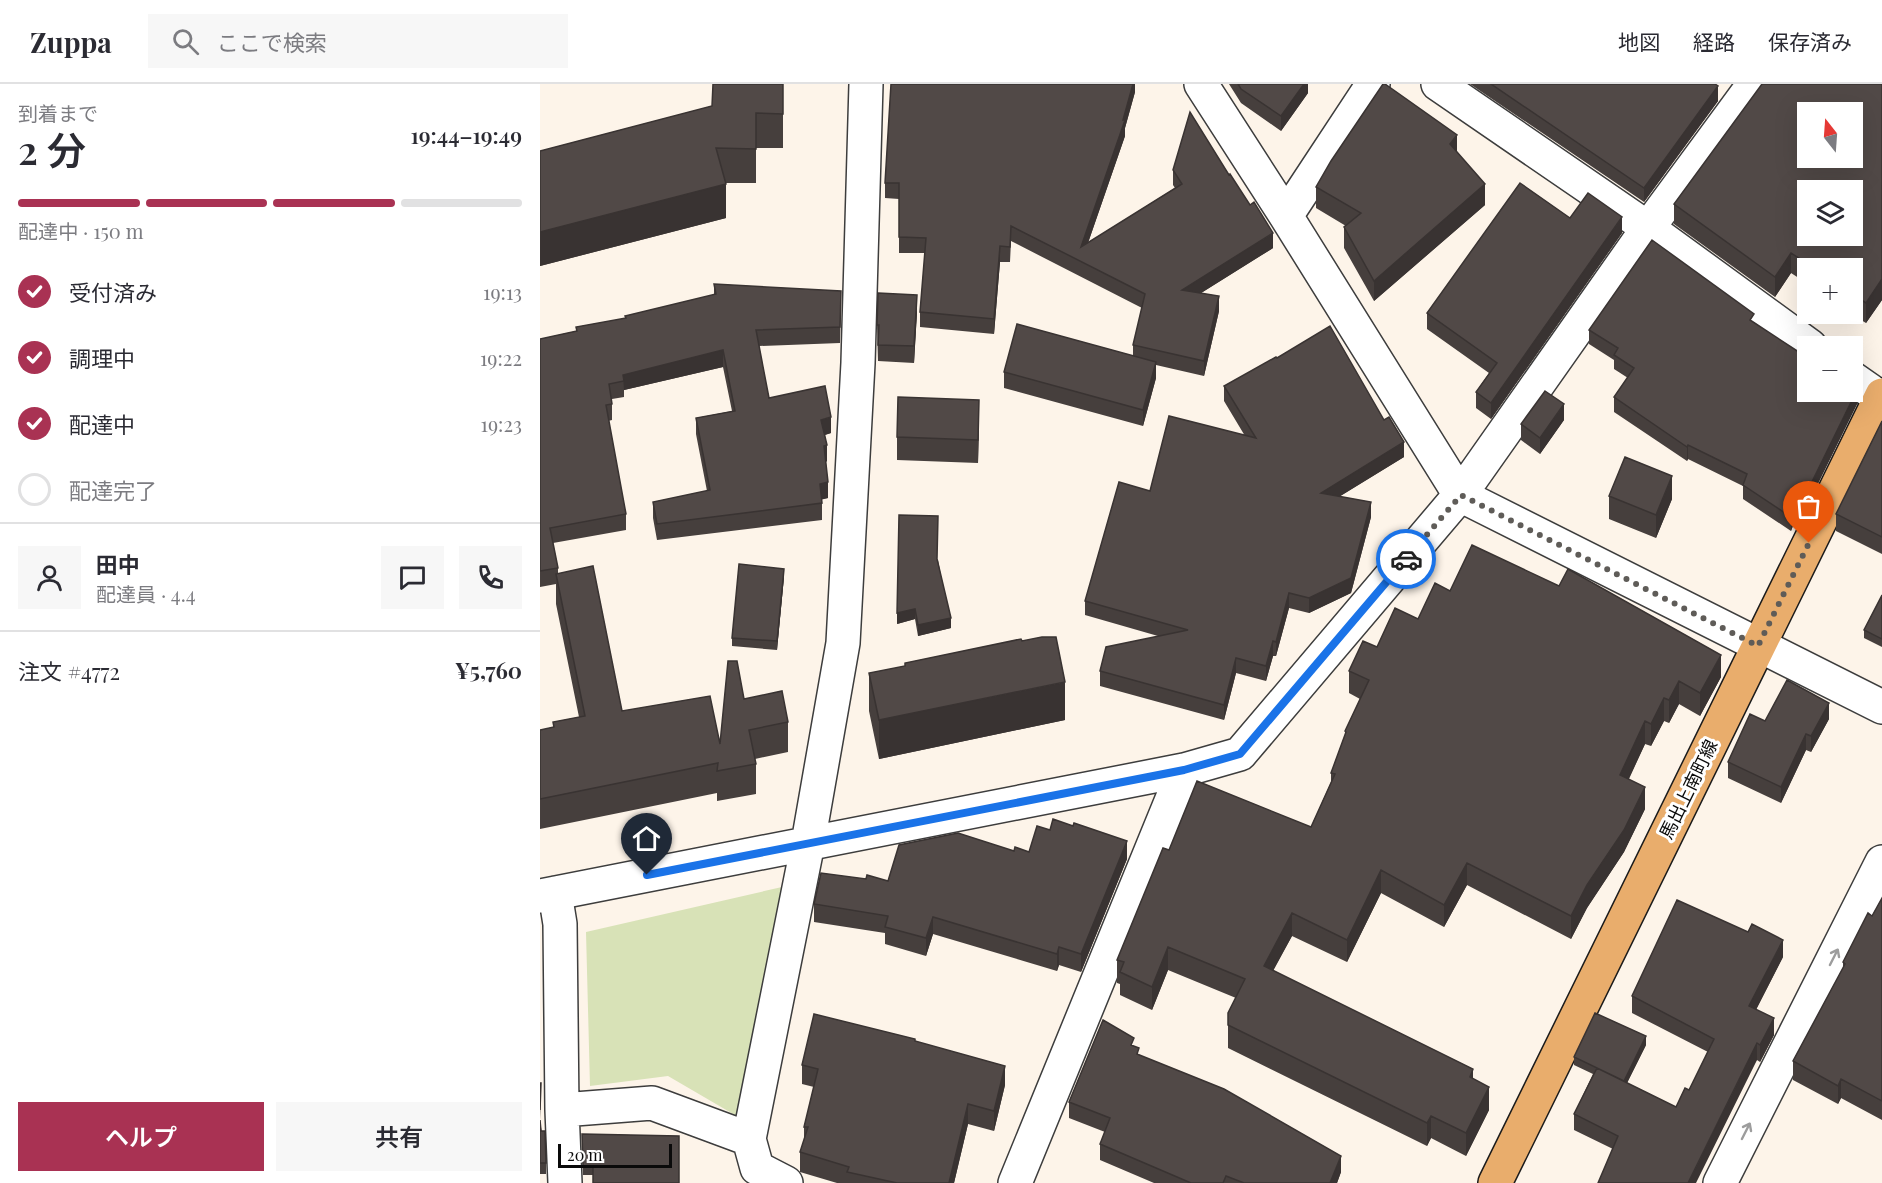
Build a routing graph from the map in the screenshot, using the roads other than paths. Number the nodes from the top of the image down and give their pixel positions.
1 (866, 84) edge
2 (1201, 84) edge
3 (1373, 84) edge
4 (1438, 84) edge
5 (1754, 84) edge
6 (1286, 216) junction
7 (1648, 228) junction
8 (1797, 337) edge
9 (1863, 385) edge
10 (1882, 397) edge
11 (1461, 495) junction
12 (1758, 646) junction
13 (1882, 707) edge
14 (1184, 770) junction
15 (808, 843) junction
16 (1882, 862) edge
17 (548, 895) edge
18 (562, 1110) junction
19 (749, 1139) junction
20 (565, 1183) edge
21 (786, 1183) edge
22 (1015, 1183) edge
23 (1495, 1183) edge
24 (1720, 1183) edge

1 - 15 street
2 - 6 street
3 - 6 street
4 - 7 street
5 - 7 street
6 - 11 street
7 - 8 street
7 - 11 street
9 - 10 street
10 - 12 main road, 馬出上南町線
11 - 12 street
11 - 14 street
12 - 13 street
12 - 23 main road, 馬出上南町線
14 - 15 street
14 - 22 street
15 - 17 street
15 - 19 street
24 -> 16 street
17 - 18 street
18 - 19 street
18 - 20 street
19 - 21 street

